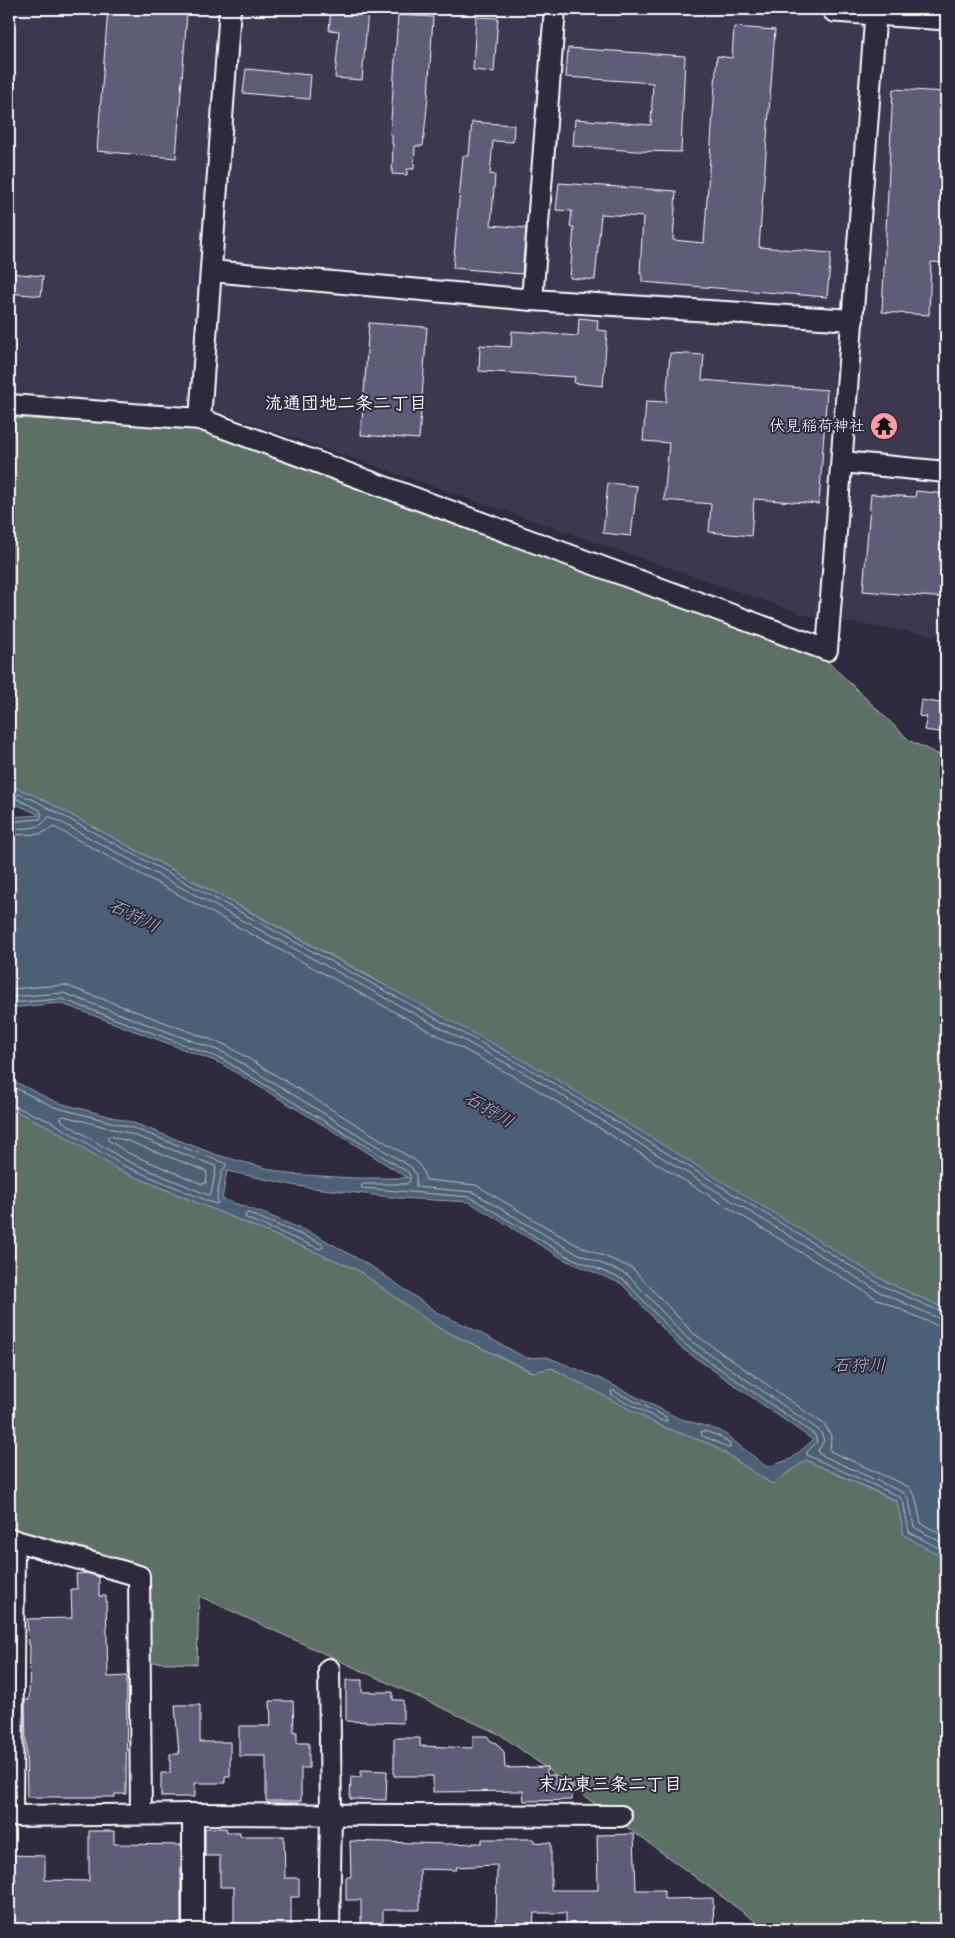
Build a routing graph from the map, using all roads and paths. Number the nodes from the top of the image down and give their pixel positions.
1 (230, 9) edge
2 (555, 9) edge
3 (835, 9) edge
4 (876, 10) edge
5 (946, 18) edge
6 (211, 271) junction
7 (532, 300) junction
8 (852, 320) junction
9 (9, 405) edge
10 (200, 419) junction
11 (842, 462) junction
12 (946, 472) edge
13 (11, 1540) edge
14 (329, 1669) dead end
15 (141, 1814) junction
16 (193, 1814) junction
17 (331, 1814) junction
18 (10, 1816) edge
19 (621, 1816) dead end
20 (193, 1929) edge
21 (329, 1929) edge

1 - 6 street
2 - 7 street
3 - 4 street
4 - 5 street
4 - 8 street
6 - 7 street
6 - 10 street
7 - 8 street
8 - 11 street
9 - 10 street
10 - 11 street
11 - 12 street
13 - 15 street
13 - 18 street
14 - 17 street
15 - 16 street
15 - 18 street
16 - 17 street
16 - 20 street
17 - 19 street
17 - 21 street

